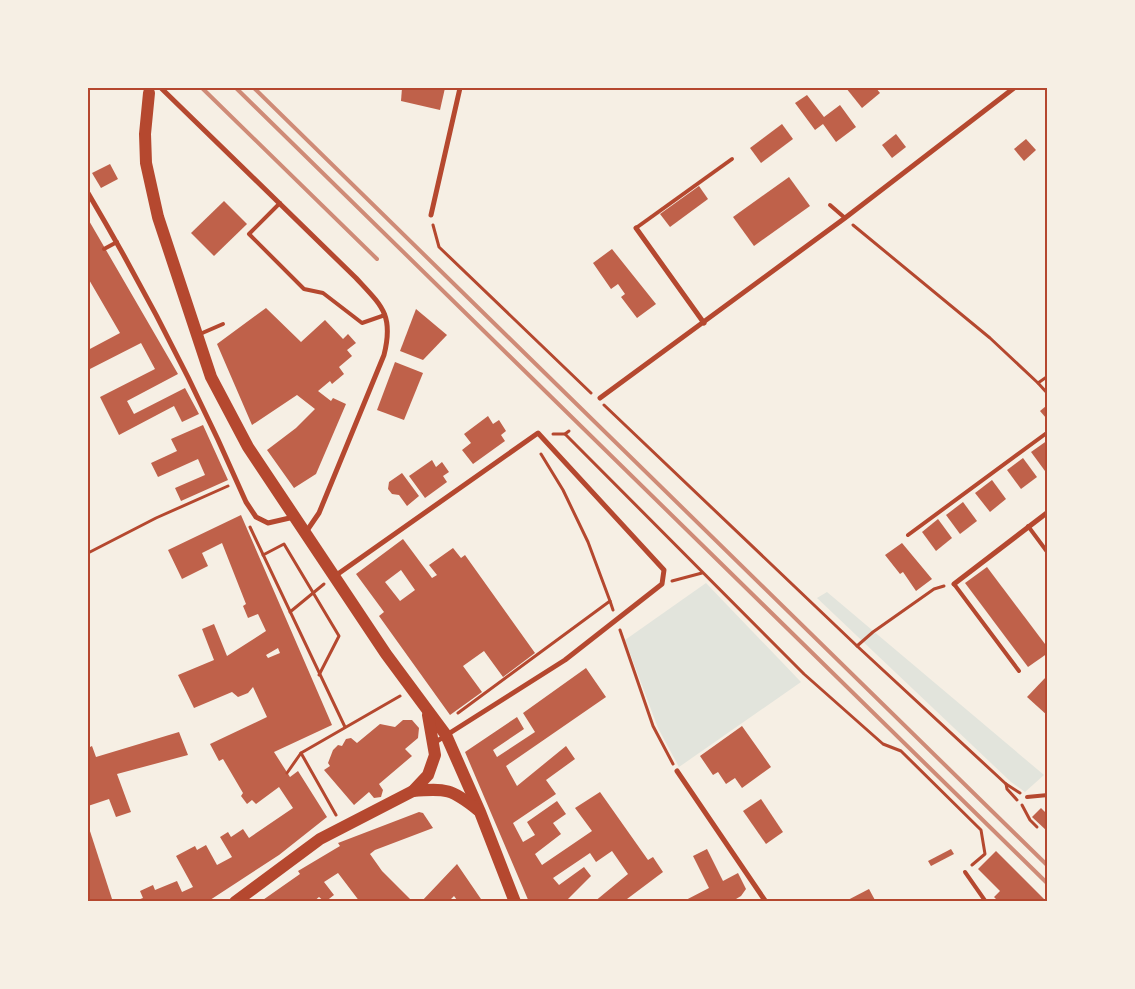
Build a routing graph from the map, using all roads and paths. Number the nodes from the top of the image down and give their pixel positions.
1 (460, 88) edge
2 (1014, 88) edge
3 (155, 90) edge
4 (732, 159) dead end
5 (88, 193) edge
6 (280, 204) junction
7 (830, 206) dead end
8 (431, 215) joint
9 (845, 218) junction
10 (636, 228) joint
11 (117, 242) junction
12 (104, 249) dead end
13 (385, 314) junction
14 (704, 323) junction
15 (223, 324) dead end
16 (195, 336) junction
17 (1048, 376) edge
18 (1038, 383) junction
19 (1048, 394) edge
20 (600, 398) junction
21 (1048, 432) edge
22 (538, 433) junction
23 (565, 434) dead end
24 (234, 494) dead end
25 (1048, 512) edge
26 (296, 517) junction
27 (247, 520) dead end
28 (1028, 526) junction
29 (306, 533) junction
30 (908, 535) dead end
31 (88, 553) edge
32 (1048, 553) edge
33 (263, 555) junction
34 (703, 573) junction
35 (335, 576) junction
36 (662, 584) junction
37 (954, 584) junction
38 (313, 593) junction
39 (610, 601) junction
40 (290, 612) junction
41 (616, 619) junction
42 (856, 646) junction
43 (1019, 671) dead end
44 (319, 675) junction
45 (413, 689) junction
46 (426, 708) junction
47 (450, 719) dead end
48 (345, 727) junction
49 (446, 736) junction
50 (434, 743) junction
51 (301, 753) junction
52 (677, 771) joint
53 (287, 773) dead end
54 (1006, 784) junction
55 (413, 791) junction
56 (1048, 796) edge
57 (1027, 797) joint
58 (480, 812) junction
59 (342, 826) junction
60 (1037, 827) dead end
61 (965, 872) joint
62 (235, 902) edge
63 (515, 902) edge
64 (766, 902) edge
65 (986, 902) edge

1 - 8 street
2 - 9 street
3 - 6 street
3 - 16 main road
4 - 10 lane
5 - 11 street
6 - 13 street
6 - 13 lane
7 - 9 lane
8 - 20 path
9 - 14 street
9 - 18 path
10 - 14 street
11 - 12 lane
11 - 26 street
13 - 29 street
14 - 20 street
15 - 16 lane
16 - 26 main road
17 - 18 path
18 - 19 path
20 - 42 path
21 - 30 lane
22 - 35 street
22 - 36 street
22 - 39 path
23 - 34 path
24 - 31 path
25 - 28 street
26 - 29 main road
27 - 33 path
28 - 32 lane
28 - 37 street
29 - 35 main road
33 - 38 path
33 - 40 path
34 - 36 path
34 - 61 path
35 - 38 path
35 - 45 main road
36 - 41 street
37 - 42 path
37 - 43 lane
38 - 40 path
38 - 44 path
39 - 41 path
39 - 47 path
40 - 44 path
41 - 49 street
41 - 52 path
42 - 54 path
44 - 48 path
45 - 46 main road
45 - 48 path
46 - 49 main road
46 - 50 main road
48 - 51 path
49 - 50 street
49 - 58 main road
50 - 55 main road
51 - 53 path
51 - 59 path
52 - 64 street
54 - 57 path
54 - 60 path
55 - 58 main road
55 - 59 main road
56 - 57 lane
58 - 63 main road
59 - 62 main road
61 - 65 lane

